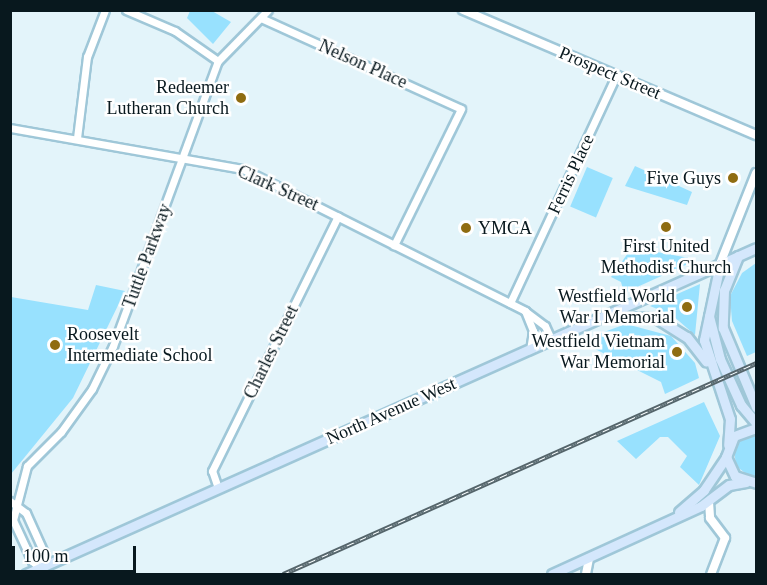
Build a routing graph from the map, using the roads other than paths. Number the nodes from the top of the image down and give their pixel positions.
1 (105, 10) edge
2 (126, 10) edge
3 (268, 10) edge
4 (463, 10) edge
5 (263, 19) junction
6 (218, 61) junction
7 (616, 76) junction
8 (10, 128) edge
9 (756, 135) edge
10 (77, 138) junction
11 (184, 157) junction
12 (756, 173) edge
13 (338, 216) junction
14 (394, 245) junction
15 (756, 248) edge
16 (738, 256) junction
17 (720, 264) junction
18 (510, 303) junction
19 (525, 310) junction
20 (709, 316) junction
21 (600, 317) junction
22 (551, 339) junction
23 (530, 349) junction
24 (708, 364) junction
25 (756, 407) edge
26 (756, 425) edge
27 (728, 445) junction
28 (726, 457) junction
29 (746, 482) junction
30 (756, 483) edge
31 (218, 488) junction
32 (709, 502) junction
33 (13, 503) edge
34 (673, 518) junction
35 (589, 558) junction
36 (44, 571) edge
37 (26, 574) edge
38 (552, 574) edge
39 (586, 574) edge
40 (711, 574) edge

1 - 10 street
2 - 6 street
3 - 5 street
4 - 7 street, Prospect Street
5 - 6 street
5 - 14 street, Nelson Place
6 - 11 street, Tuttle Parkway
7 - 9 street, Prospect Street
7 - 18 street, Ferris Place
8 - 10 street, Clark Street
10 - 11 street, Clark Street
11 - 13 street, Clark Street
11 - 33 street, Tuttle Parkway
12 - 17 street
13 - 14 street, Clark Street
13 - 31 street, Charles Street
14 - 18 street, Clark Street
15 - 16 main road, North Avenue West
16 - 17 main road, North Avenue West
16 - 25 main road
17 - 20 main road
17 - 21 main road, North Avenue West
18 - 19 street, Clark Street
19 - 22 street, Clark Street
19 - 23 street
20 - 24 main road
20 - 26 main road
21 - 22 main road, North Avenue West
21 - 24 main road
22 - 23 main road, North Avenue West
23 - 31 main road, North Avenue West
24 - 27 main road
26 - 27 main road
27 - 28 main road
28 - 29 main road
28 - 34 main road
29 - 30 main road
29 - 32 main road
31 - 36 main road, North Avenue West
32 - 34 main road
32 - 40 street
33 - 36 street, Tuttle Parkway
33 - 36 street
34 - 35 main road
35 - 38 main road
35 - 39 street
36 - 37 main road, North Avenue West

